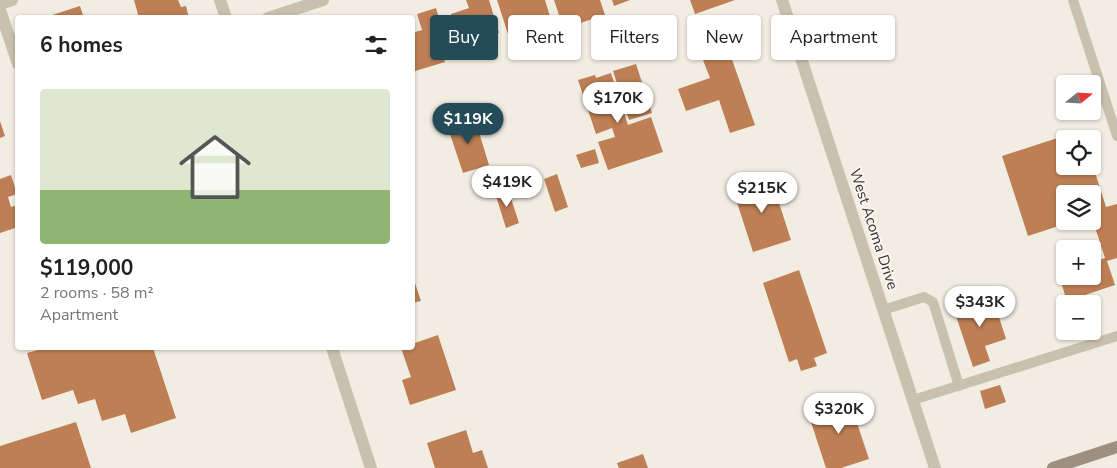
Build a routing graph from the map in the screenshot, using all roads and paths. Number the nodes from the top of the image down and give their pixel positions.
1 (12, 0) edge
2 (220, 0) edge
3 (323, 0) edge
4 (782, 0) edge
5 (1073, 0) edge
6 (0, 4) edge
7 (0, 10) edge
8 (225, 15) edge
9 (277, 15) edge
10 (15, 55) edge
11 (1117, 136) edge
12 (883, 310) junction
13 (1117, 336) edge
14 (333, 350) edge
15 (959, 386) junction
16 (913, 400) junction
17 (1117, 447) edge
18 (371, 468) edge
19 (935, 468) edge
20 (1053, 468) edge

1 - 6 street
2 - 8 street
3 - 9 street
4 - 12 street, West Acoma Drive
5 - 11 lane
7 - 10 street
12 - 15 lane
12 - 16 street, West Acoma Drive
13 - 15 lane
14 - 18 street
15 - 16 lane
16 - 19 street, West Acoma Drive
17 - 20 main road

